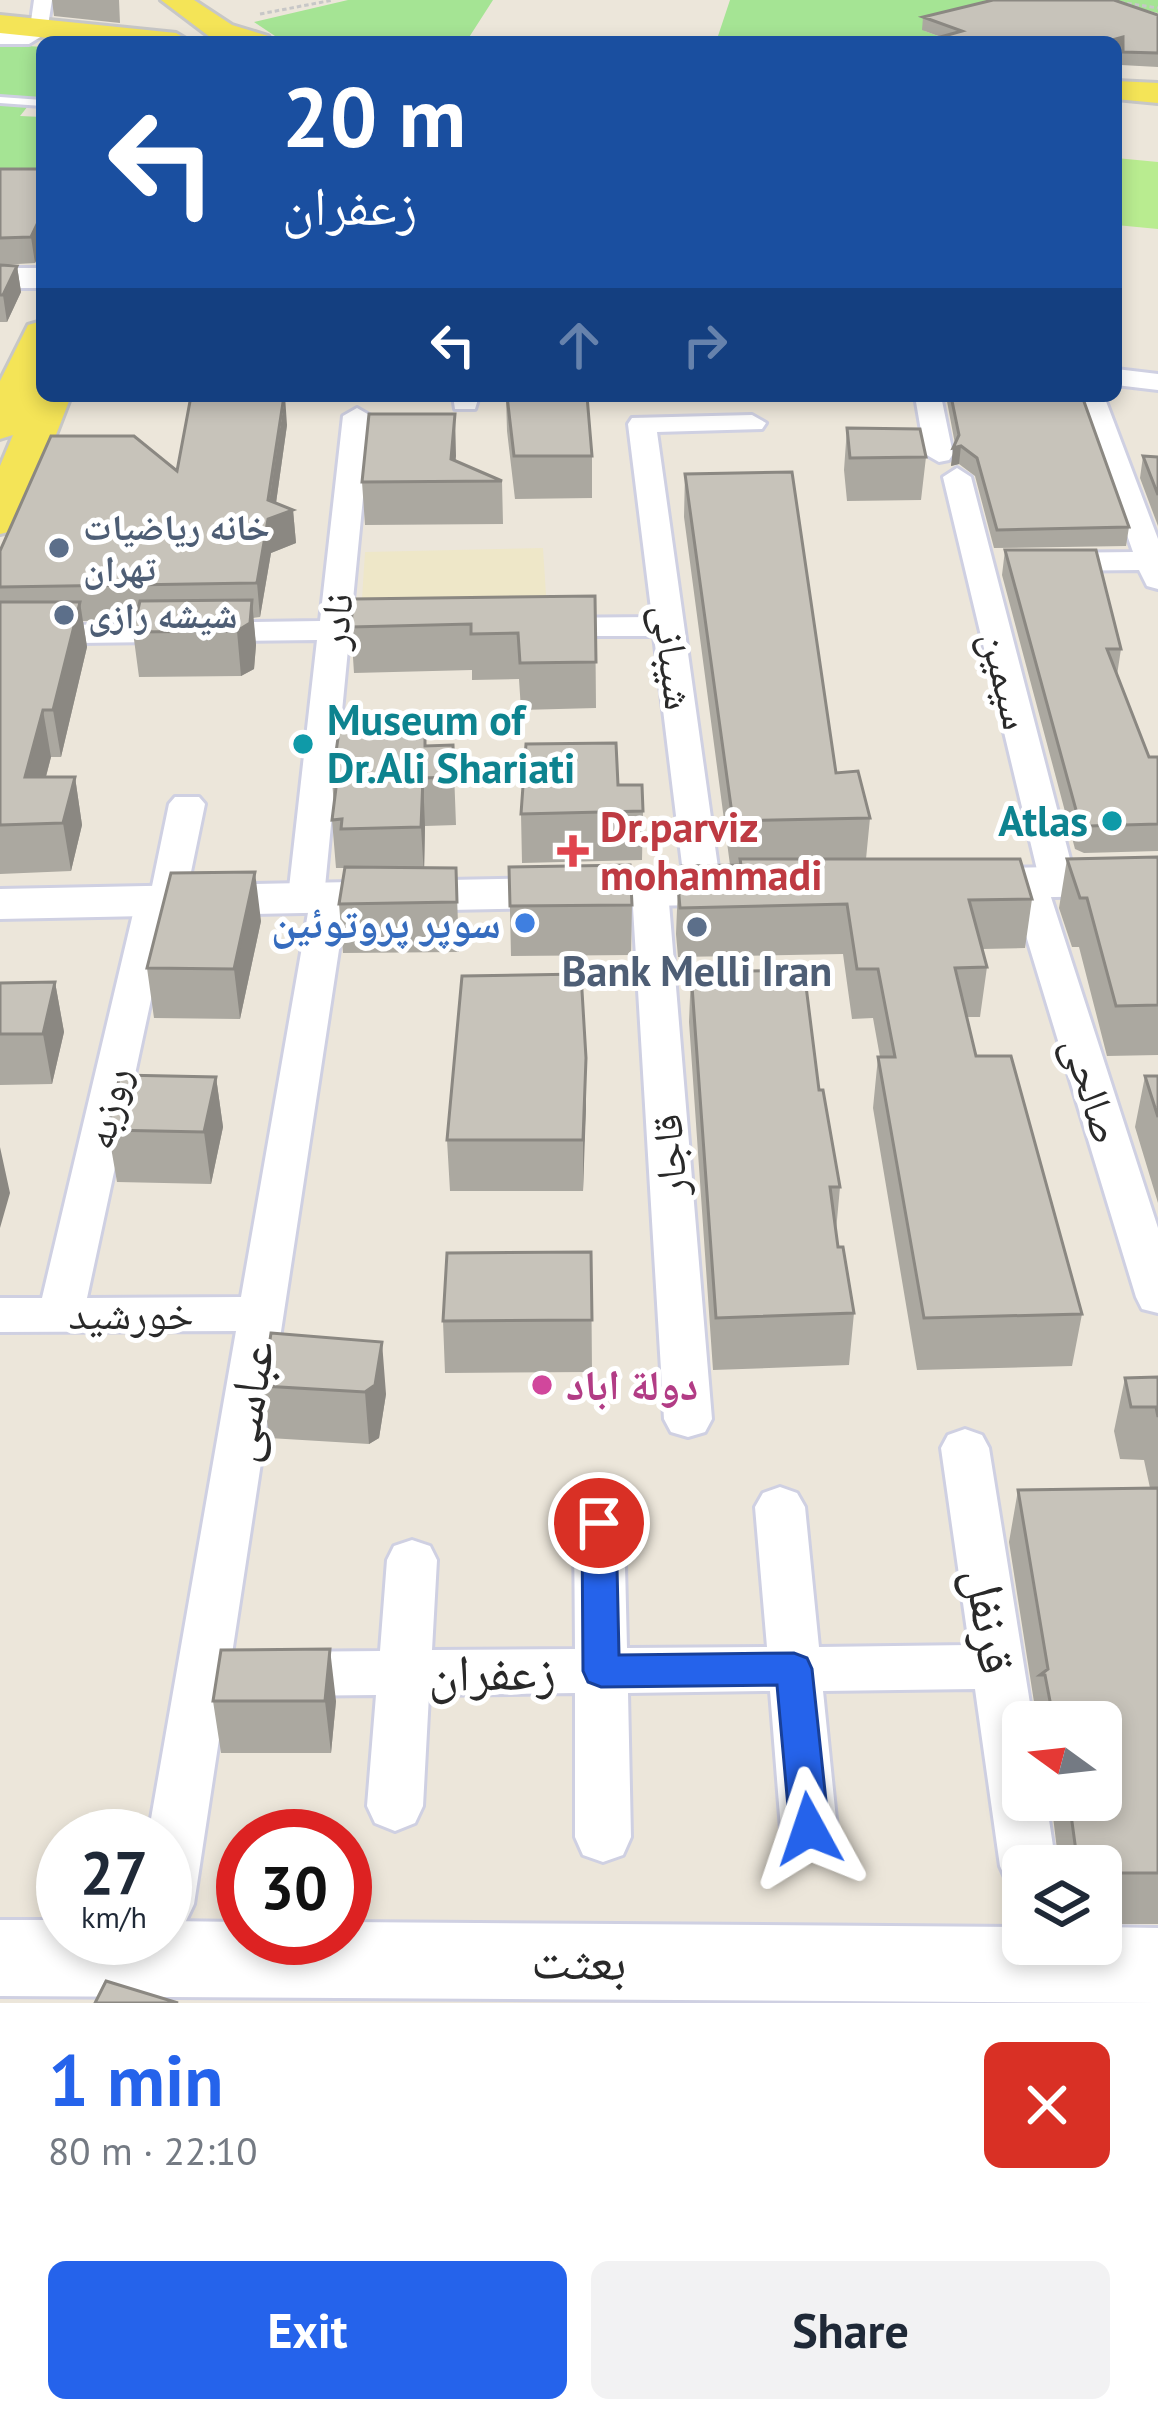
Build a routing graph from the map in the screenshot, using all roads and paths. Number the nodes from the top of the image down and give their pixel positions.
1 (144, 0) edge
2 (172, 0) edge
3 (333, 0) edge
4 (1105, 0) edge
5 (1158, 8) edge
6 (19, 26) edge
7 (250, 30) edge
8 (60, 36) edge
9 (115, 36) edge
10 (161, 36) edge
11 (165, 36) edge
12 (1122, 94) edge
13 (1158, 96) edge
14 (0, 100) edge
15 (36, 103) edge
16 (0, 278) edge
17 (36, 278) edge
18 (36, 346) edge
19 (1122, 378) edge
20 (1158, 382) edge
21 (48, 402) edge
22 (930, 402) edge
23 (1093, 402) edge
24 (357, 416) dead end
25 (752, 423) dead end
26 (0, 426) edge
27 (0, 520) edge
28 (999, 562) junction
29 (1156, 567) edge
30 (670, 626) junction
31 (514, 628) edge
32 (424, 629) edge
33 (334, 630) junction
34 (0, 635) edge
35 (187, 804) dead end
36 (1158, 880) edge
37 (1043, 883) junction
38 (912, 885) edge
39 (796, 888) edge
40 (703, 890) junction
41 (650, 891) junction
42 (317, 897) junction
43 (160, 901) junction
44 (0, 904) edge
45 (1158, 1297) edge
46 (261, 1314) junction
47 (0, 1315) edge
48 (61, 1315) junction
49 (688, 1419) dead end
50 (965, 1448) dead end
51 (780, 1507) dead end
52 (599, 1523) dead end
53 (412, 1560) dead end
54 (998, 1667) junction
55 (794, 1669) junction
56 (601, 1671) junction
57 (404, 1673) junction
58 (202, 1675) junction
59 (395, 1806) dead end
60 (180, 1809) edge
61 (809, 1829) dead end
62 (603, 1837) dead end
63 (1025, 1845) edge
64 (192, 1934) edge
65 (36, 1952) edge
66 (1002, 1954) edge
67 (0, 1958) edge
68 (1122, 1963) edge
69 (1158, 1966) edge

1 - 10 main road
2 - 7 main road
2 - 11 main road
3 - 7 path
4 - 5 path
6 - 8 main road
6 - 9 main road
12 - 13 main road
14 - 15 lane
16 - 17 main road
18 - 26 main road
19 - 20 street
21 - 27 main road
22 - 28 street, سیمین
23 - 29 street
24 - 33 street, نادر
25 - 30 street, شیبانی
28 - 29 street
28 - 37 street, سیمین
30 - 31 street
30 - 40 street, شیبانی
32 - 33 street
33 - 34 street
33 - 42 street, نادر
35 - 43 street, روزبه
36 - 37 main road
37 - 38 main road
37 - 45 street, صالحی
39 - 40 main road
40 - 41 main road
41 - 42 main road
41 - 49 street, قاجار
42 - 43 main road
42 - 46 street, عباسی
43 - 44 main road
43 - 48 street, روزبه
46 - 48 street, خورشید
46 - 58 street, عباسی
47 - 48 street, خورشید
50 - 54 street, قرنفل
51 - 55 street
52 - 56 street
53 - 57 street
54 - 55 street, زعفران
54 - 63 street, قرنفل
55 - 56 street, زعفران
55 - 61 street
56 - 57 street, زعفران
56 - 62 street
57 - 58 street, زعفران
57 - 59 street
58 - 60 street, عباسی
64 - 66 main road, بعثت
65 - 67 main road, بعثت
68 - 69 main road, بعثت

